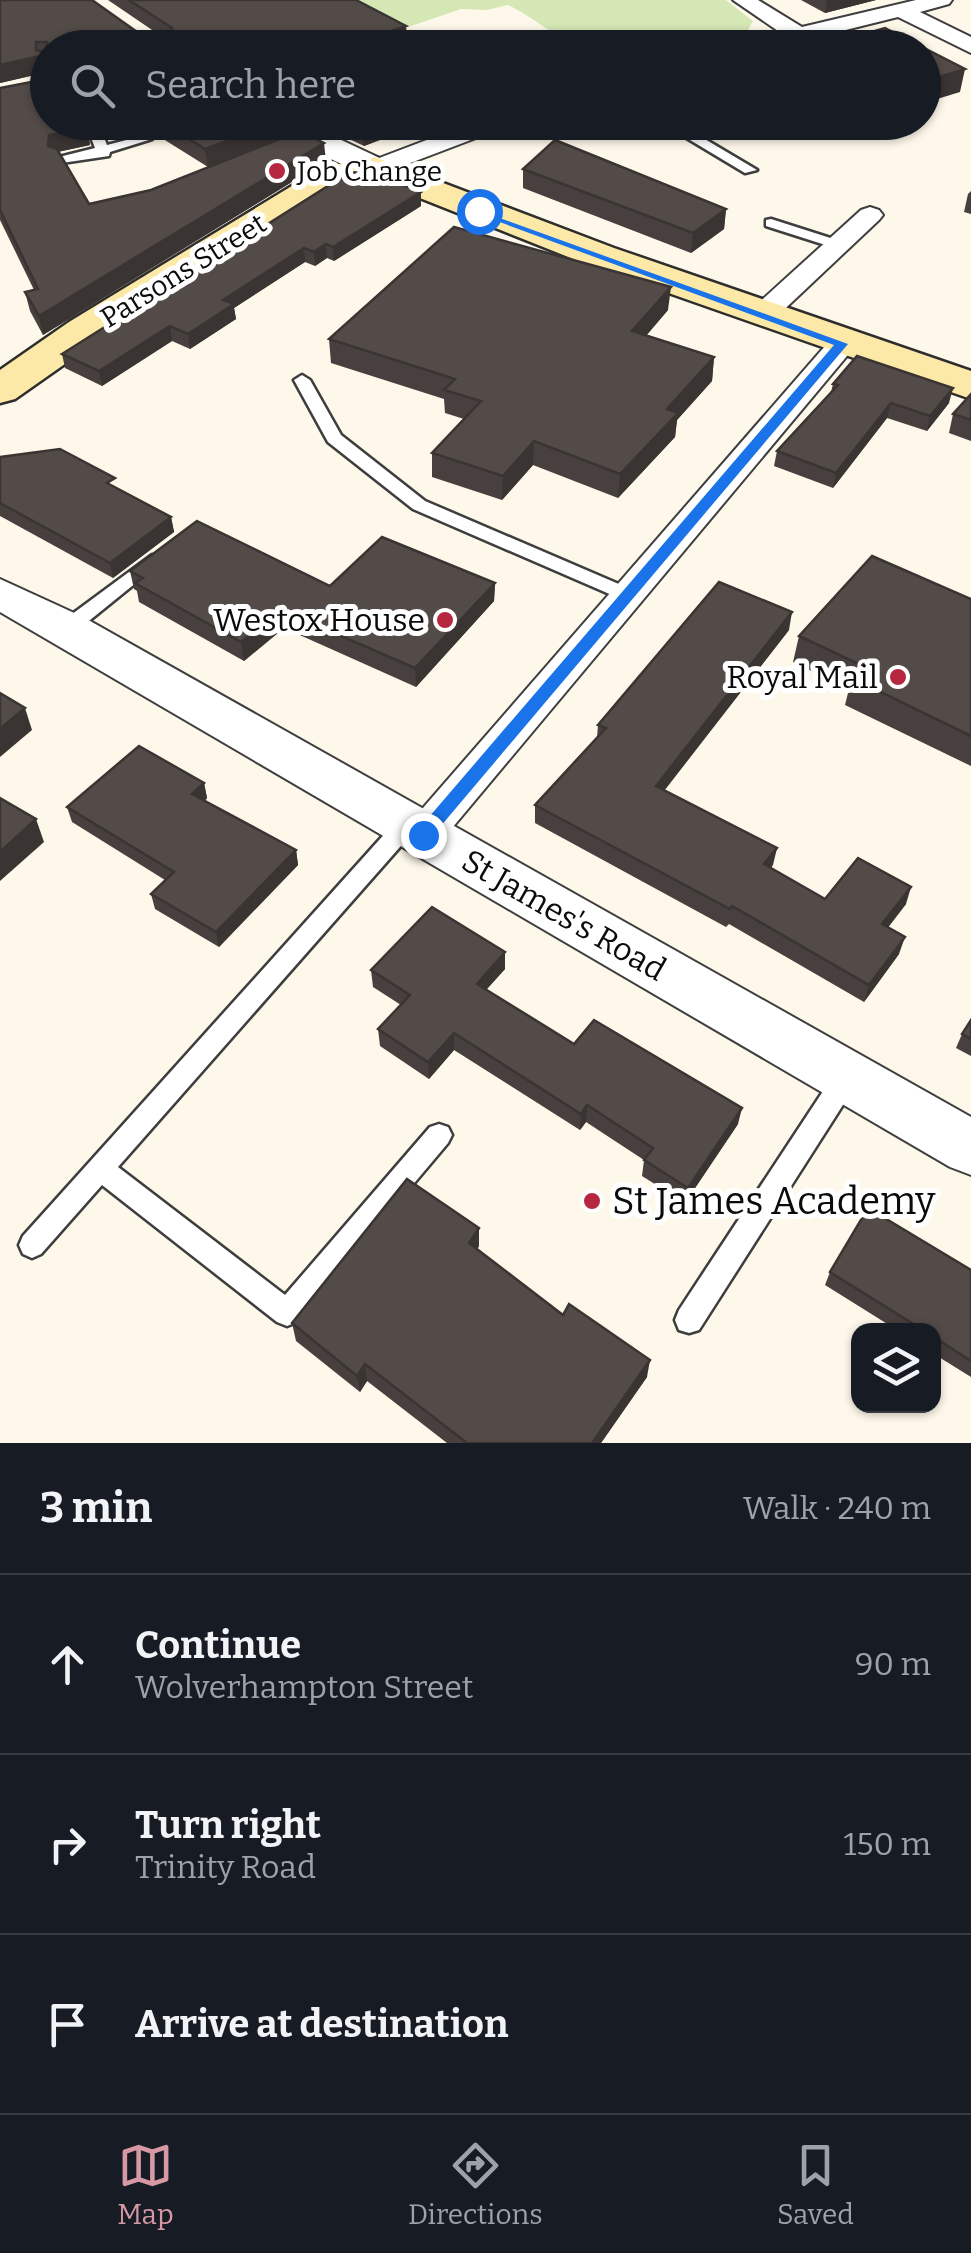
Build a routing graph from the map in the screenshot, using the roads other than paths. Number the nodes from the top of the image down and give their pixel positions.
1 (743, 0) edge
2 (942, 0) edge
3 (901, 10) junction
4 (792, 30) edge
5 (815, 30) edge
6 (940, 30) edge
7 (941, 31) edge
8 (971, 46) edge
9 (99, 140) edge
10 (143, 140) edge
11 (301, 140) edge
12 (449, 140) edge
13 (698, 140) edge
14 (104, 152) junction
15 (60, 161) edge
16 (375, 168) junction
17 (750, 170) dead end
18 (870, 215) dead end
19 (771, 223) dead end
20 (838, 244) junction
21 (763, 314) junction
22 (842, 344) junction
23 (302, 380) dead end
24 (971, 386) edge
25 (0, 390) edge
26 (163, 552) edge
27 (628, 595) junction
28 (5, 604) edge
29 (67, 628) junction
30 (414, 830) junction
31 (847, 1076) junction
32 (440, 1135) dead end
33 (971, 1148) edge
34 (100, 1168) junction
35 (32, 1245) dead end
36 (689, 1320) dead end

1 - 4 street
2 - 3 street
3 - 5 street
3 - 6 street
7 - 8 street
9 - 14 lane
10 - 14 lane
11 - 16 street
12 - 16 street
13 - 17 lane
14 - 15 lane
16 - 21 main road
16 - 25 main road, Parsons Street
18 - 20 street
19 - 20 lane
20 - 21 street
21 - 22 main road
22 - 24 main road
22 - 27 street
23 - 27 lane
26 - 29 lane
27 - 30 street
28 - 29 street, St James's Road
29 - 30 street, St James's Road
30 - 31 street, St James's Road
30 - 34 lane
31 - 33 street, St James's Road
31 - 36 lane
32 - 34 lane
34 - 35 lane

